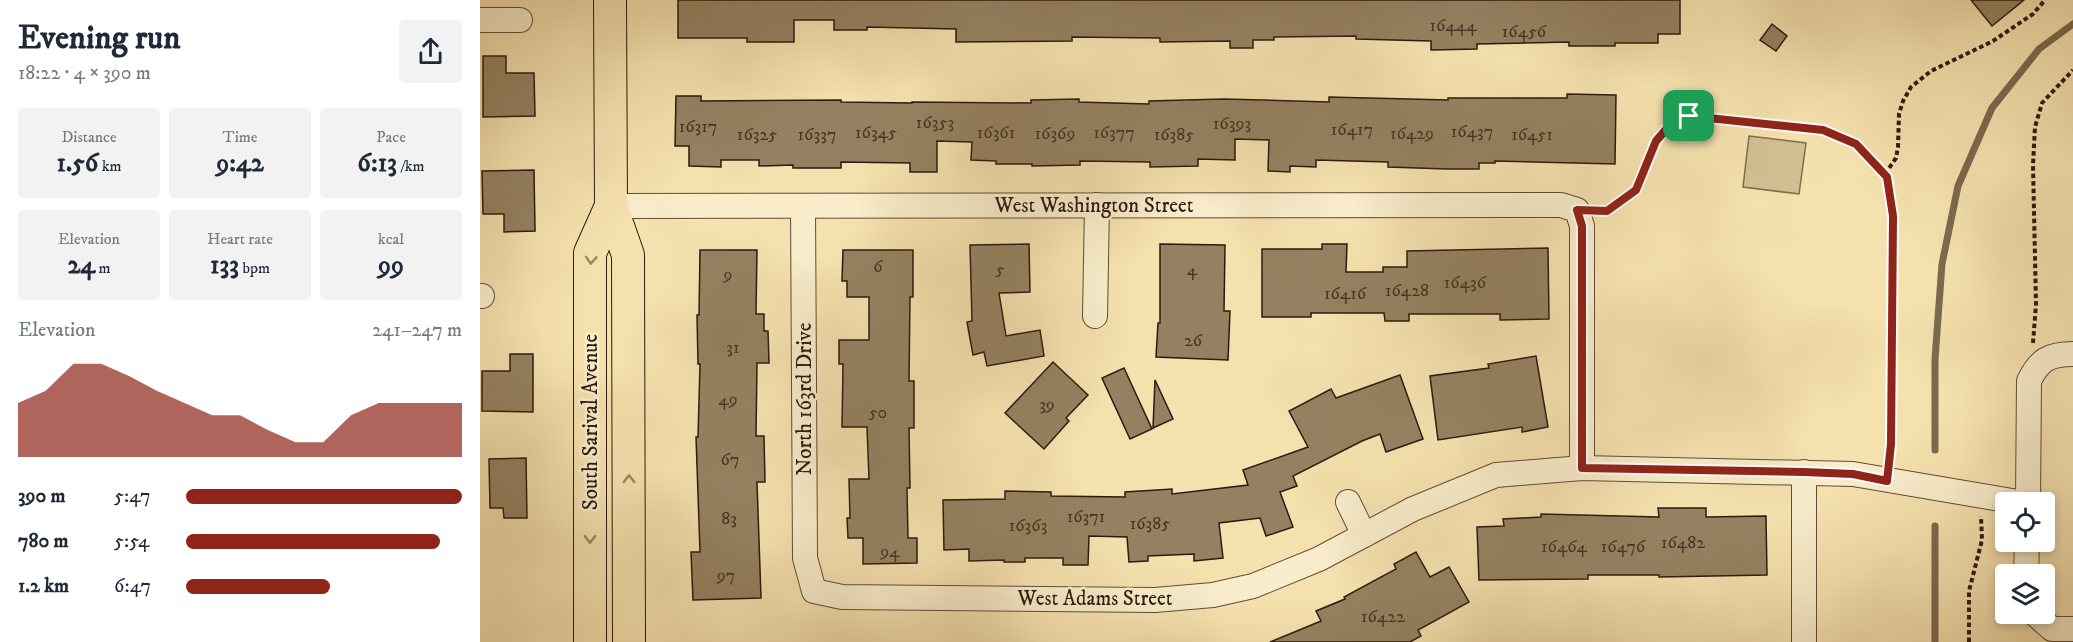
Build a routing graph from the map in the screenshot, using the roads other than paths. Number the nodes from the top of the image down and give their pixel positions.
1 (610, 0) edge
2 (480, 20) edge
3 (520, 20) dead end
4 (1097, 205) junction
5 (611, 206) junction
6 (803, 206) junction
7 (1095, 316) dead end
8 (2073, 354) edge
9 (1582, 468) junction
10 (1804, 472) junction
11 (2028, 492) edge
12 (1995, 498) edge
13 (1348, 502) dead end
14 (1364, 535) junction
15 (813, 591) joint
16 (2046, 624) edge
17 (2073, 630) edge
18 (590, 642) edge
19 (629, 642) edge
20 (1804, 642) edge

1 - 5 main road, South Sarival Avenue
2 - 3 street
4 - 6 street, West Washington Street
4 - 7 street
4 - 9 street, West Washington Street
5 - 6 street, West Washington Street
5 -> 18 main road, South Sarival Avenue
19 -> 5 main road, South Sarival Avenue
6 - 15 street, North 163rd Drive
8 - 11 street
9 - 10 street, West Adams Street
9 - 14 street, West Adams Street
10 - 12 street, West Adams Street
10 - 20 street
13 - 14 street
14 - 15 street, West Adams Street
16 - 17 street

